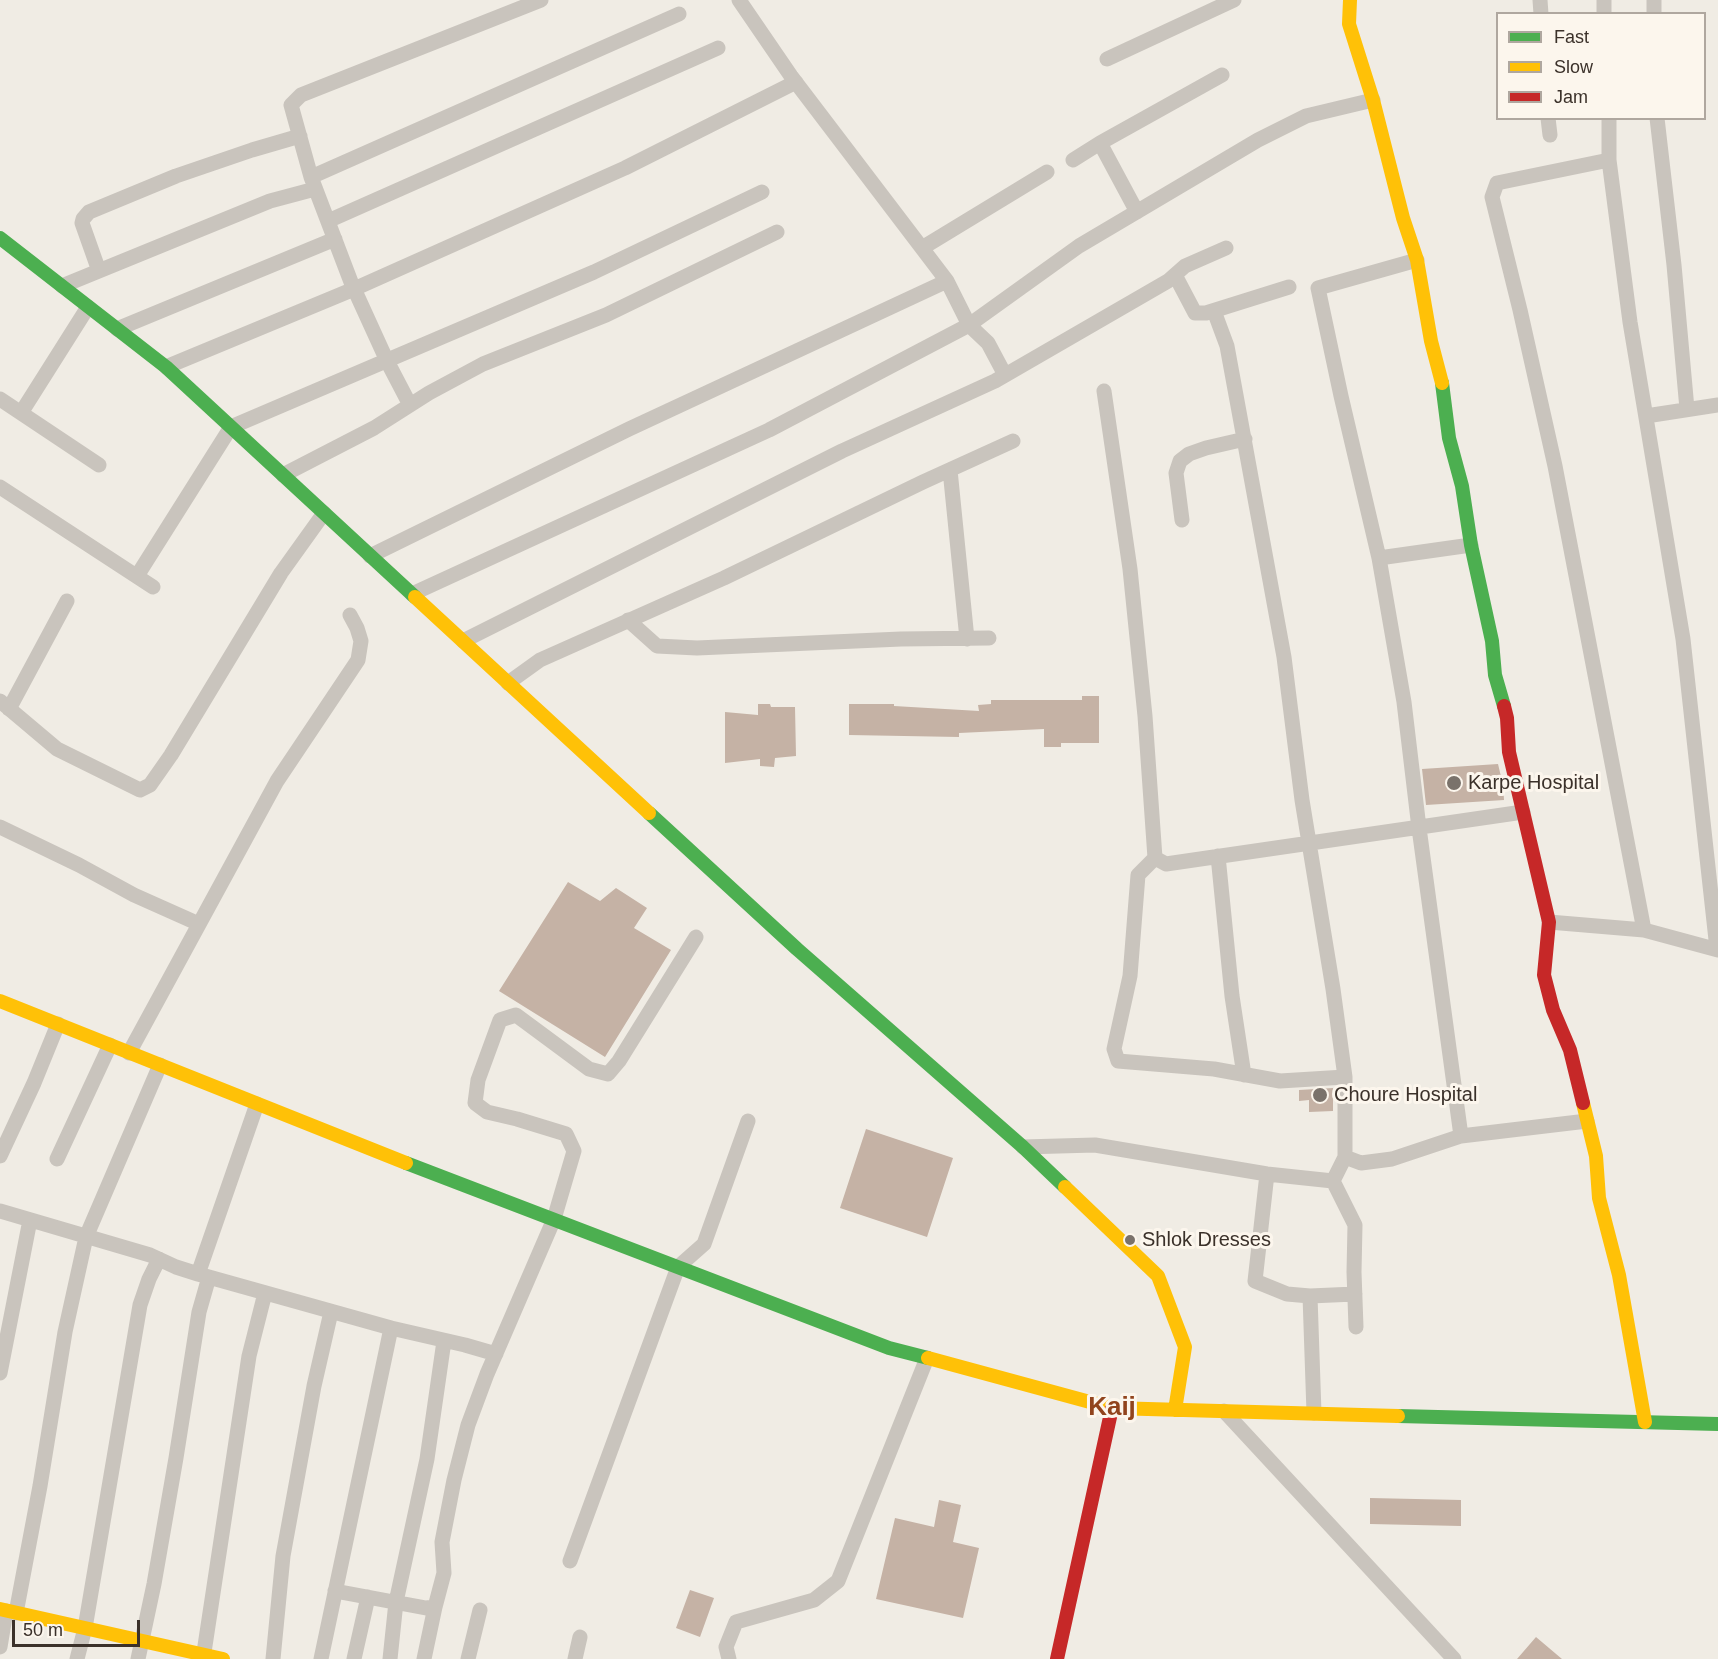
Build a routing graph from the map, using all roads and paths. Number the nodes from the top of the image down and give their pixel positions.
1 (541, 0) edge
2 (740, 0) edge
3 (1234, 0) edge
4 (1353, 0) edge
5 (679, 14) dead end
6 (718, 48) dead end
7 (1107, 59) dead end
8 (1222, 75) dead end
9 (796, 82) junction
10 (1372, 100) junction
11 (1548, 120) edge
12 (1609, 120) edge
13 (1657, 120) edge
14 (1550, 135) dead end
15 (300, 136) junction
16 (1100, 143) junction
17 (1073, 160) dead end
18 (1609, 160) junction
19 (1047, 172) dead end
20 (313, 183) junction
21 (762, 192) dead end
22 (1137, 212) junction
23 (328, 221) junction
24 (777, 232) dead end
25 (334, 239) junction
26 (1, 244) edge
27 (922, 248) junction
28 (1226, 248) dead end
29 (1417, 260) junction
30 (99, 271) junction
31 (1175, 275) junction
32 (947, 281) junction
33 (62, 286) junction
34 (1289, 287) dead end
35 (354, 289) junction
36 (88, 307) junction
37 (1214, 311) junction
38 (969, 325) junction
39 (117, 329) junction
40 (387, 361) junction
41 (166, 367) junction
42 (1005, 375) junction
43 (1104, 391) dead end
44 (0, 399) edge
45 (410, 405) junction
46 (1718, 405) edge
47 (1687, 409) junction
48 (21, 413) junction
49 (1646, 416) junction
50 (231, 427) junction
51 (1245, 439) junction
52 (1013, 441) dead end
53 (99, 465) dead end
54 (950, 470) junction
55 (283, 475) junction
56 (0, 487) edge
57 (324, 513) junction
58 (1182, 520) dead end
59 (1471, 545) junction
60 (370, 556) junction
61 (1379, 558) junction
62 (137, 576) junction
63 (153, 587) dead end
64 (412, 594) junction
65 (66, 601) dead end
66 (350, 615) dead end
67 (628, 620) junction
68 (989, 638) dead end
69 (967, 639) junction
70 (463, 641) junction
71 (508, 683) junction
72 (4, 705) edge
73 (1523, 812) junction
74 (0, 827) edge
75 (1419, 828) junction
76 (1309, 844) junction
77 (1218, 856) junction
78 (1155, 858) junction
79 (1549, 922) junction
80 (199, 924) junction
81 (1644, 930) junction
82 (696, 937) dead end
83 (1717, 949) edge
84 (0, 1001) edge
85 (58, 1024) junction
86 (110, 1045) junction
87 (129, 1053) junction
88 (160, 1065) junction
89 (1244, 1075) junction
90 (1346, 1077) junction
91 (257, 1104) junction
92 (748, 1121) dead end
93 (1587, 1121) junction
94 (1461, 1136) junction
95 (1023, 1147) junction
96 (0, 1156) edge
97 (1345, 1158) junction
98 (57, 1160) dead end
99 (1268, 1174) junction
100 (1333, 1181) junction
101 (0, 1210) edge
102 (554, 1219) junction
103 (30, 1220) junction
104 (86, 1236) junction
105 (159, 1259) junction
106 (678, 1267) junction
107 (204, 1276) junction
108 (265, 1293) junction
109 (1355, 1294) junction
110 (1310, 1296) junction
111 (331, 1312) junction
112 (1356, 1327) dead end
113 (391, 1329) junction
114 (444, 1341) junction
115 (496, 1354) junction
116 (927, 1358) junction
117 (0, 1373) edge
118 (1112, 1408) junction
119 (1175, 1410) junction
120 (1224, 1411) junction
121 (1314, 1413) junction
122 (1645, 1422) junction
123 (1718, 1424) edge
124 (570, 1561) dead end
125 (335, 1592) junction
126 (368, 1597) junction
127 (396, 1602) junction
128 (435, 1607) junction
129 (480, 1610) dead end
130 (7, 1611) edge
131 (85, 1628) junction
132 (580, 1637) dead end
133 (142, 1641) junction
134 (0, 1647) edge
135 (204, 1657) edge
136 (77, 1659) edge
137 (138, 1659) edge
138 (223, 1659) edge
139 (273, 1659) edge
140 (321, 1659) edge
141 (354, 1659) edge
142 (390, 1659) edge
143 (424, 1659) edge
144 (468, 1659) edge
145 (575, 1659) edge
146 (729, 1659) edge
147 (1057, 1659) edge
148 (1454, 1659) edge

1 - 15 street
2 - 9 street
3 - 7 street
4 - 10 main road
5 - 20 street
6 - 23 street
8 - 16 street
9 - 27 street
9 - 35 street
10 - 22 street
10 - 29 main road
11 - 14 street
12 - 18 street
13 - 47 street
15 - 20 street
15 - 30 street
16 - 17 street
16 - 22 street
18 - 49 street
18 - 81 street
19 - 27 street
20 - 23 street
20 - 30 street
21 - 40 street
22 - 38 street
23 - 25 street
24 - 45 street
25 - 35 street
25 - 39 street
26 - 33 main road
27 - 32 street
28 - 31 street
29 - 59 main road
29 - 61 street
30 - 33 street
31 - 37 street
31 - 42 street
32 - 38 street
32 - 60 street
33 - 36 main road
34 - 37 street
35 - 40 street
35 - 41 street
36 - 39 main road
36 - 48 street
37 - 51 street
38 - 42 street
38 - 64 street
39 - 41 main road
40 - 45 street
40 - 50 street
41 - 50 main road
42 - 70 street
43 - 78 street
44 - 48 street
45 - 55 street
46 - 47 street
47 - 49 street
48 - 53 street
49 - 83 street
50 - 55 main road
50 - 62 street
51 - 58 street
51 - 76 street
52 - 54 street
54 - 67 street
54 - 69 street
55 - 57 main road
56 - 62 street
57 - 60 main road
57 - 72 street
59 - 61 street
59 - 73 main road
60 - 64 main road
61 - 75 street
62 - 63 street
64 - 70 main road
65 - 72 street
66 - 80 street
67 - 69 street
67 - 71 street
68 - 69 street
70 - 71 main road
71 - 95 main road
73 - 75 street
73 - 79 main road
74 - 80 street
75 - 76 street
75 - 94 street
76 - 77 street
76 - 90 street
77 - 78 street
77 - 89 street
78 - 89 street
79 - 81 street
79 - 93 main road
80 - 87 street
81 - 83 street
82 - 102 street
84 - 85 main road
85 - 86 main road
85 - 96 street
86 - 87 main road
86 - 98 street
87 - 88 main road
88 - 91 main road
88 - 104 street
89 - 90 street
90 - 97 street
91 - 102 main road
91 - 107 street
92 - 106 street
93 - 94 street
93 - 122 main road
94 - 97 street
95 - 99 street
95 - 119 main road
97 - 100 street
99 - 100 street
99 - 110 street
100 - 109 street
101 - 103 street
102 - 106 main road
102 - 115 street
103 - 104 street
103 - 117 street
104 - 105 street
104 - 130 street
105 - 107 street
105 - 131 street
106 - 116 main road
106 - 124 street
107 - 108 street
107 - 133 street
108 - 111 street
108 - 135 street
109 - 110 street
109 - 112 street
110 - 121 street
111 - 113 street
111 - 139 street
113 - 114 street
113 - 125 street
114 - 115 street
114 - 127 street
115 - 128 street
116 - 118 main road
116 - 146 street
118 - 119 main road
118 - 147 main road
119 - 120 main road
120 - 121 main road
120 - 148 street
121 - 122 main road
122 - 123 main road
125 - 126 street
125 - 140 street
126 - 127 street
126 - 141 street
127 - 128 street
127 - 142 street
128 - 143 street
129 - 144 street
130 - 131 main road
130 - 134 street
131 - 133 main road
131 - 136 street
132 - 145 street
133 - 135 main road
133 - 137 street
135 - 138 main road

